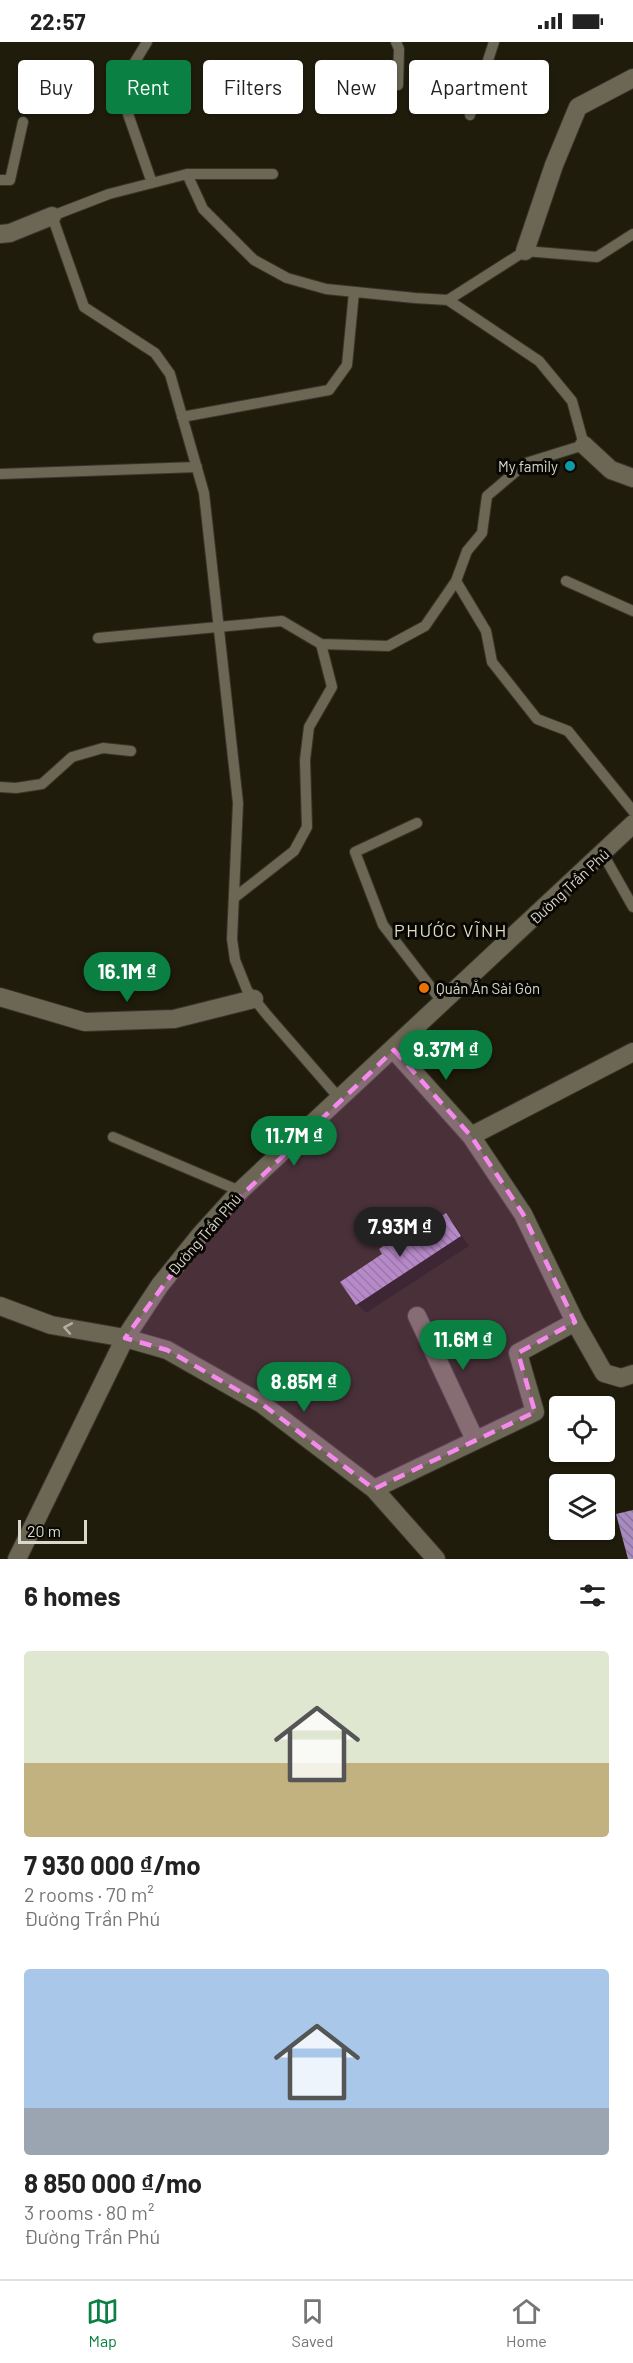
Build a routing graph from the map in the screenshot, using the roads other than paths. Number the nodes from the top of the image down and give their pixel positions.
1 (147, 42) edge
2 (396, 42) edge
3 (494, 42) edge
4 (633, 78) edge
5 (398, 85) dead end
6 (470, 115) dead end
7 (23, 122) dead end
8 (187, 174) junction
9 (273, 174) dead end
10 (0, 180) edge
11 (152, 183) junction
12 (52, 216) junction
13 (0, 234) edge
14 (633, 234) edge
15 (525, 251) junction
16 (354, 292) junction
17 (448, 300) junction
18 (182, 417) junction
19 (584, 445) junction
20 (196, 467) junction
21 (0, 474) edge
22 (633, 478) edge
23 (456, 580) junction
24 (566, 581) dead end
25 (633, 611) edge
26 (219, 626) junction
27 (98, 638) dead end
28 (321, 644) junction
29 (131, 752) dead end
30 (0, 786) edge
31 (633, 811) edge
32 (417, 823) dead end
33 (633, 824) edge
34 (603, 854) junction
35 (234, 898) junction
36 (633, 907) edge
37 (0, 997) edge
38 (254, 999) junction
39 (443, 1004) junction
40 (394, 1050) junction
41 (633, 1052) edge
42 (340, 1099) junction
43 (471, 1136) junction
44 (113, 1137) dead end
45 (240, 1191) junction
46 (0, 1306) edge
47 (417, 1316) dead end
48 (574, 1322) junction
49 (125, 1338) junction
50 (633, 1374) edge
51 (475, 1440) junction
52 (374, 1489) junction
53 (17, 1559) edge
54 (436, 1559) edge

1 - 11 lane
2 - 5 lane
3 - 6 lane
4 - 15 street
7 - 10 lane
8 - 9 lane
8 - 11 lane
8 - 16 lane
11 - 12 lane
12 - 13 street
12 - 18 lane
14 - 15 lane
15 - 17 lane
16 - 17 lane
16 - 18 lane
17 - 19 lane
18 - 20 lane
19 - 22 street
19 - 23 lane
20 - 21 lane
20 - 26 lane
23 - 28 lane
23 - 31 lane
24 - 25 lane
26 - 27 lane
26 - 28 lane
26 - 35 lane
28 - 35 lane
29 - 30 lane
32 - 39 lane
33 - 34 street, Đường Trần Phú
34 - 36 lane
34 - 39 street, Đường Trần Phú
35 - 38 lane
37 - 38 street
38 - 42 lane
39 - 40 street, Đường Trần Phú
40 - 42 street, Đường Trần Phú
40 - 43 street
41 - 43 street
42 - 45 street, Đường Trần Phú
43 - 48 street
44 - 45 lane
45 - 49 street, Đường Trần Phú
49 -> 46 street
47 - 51 street
48 - 50 street
48 - 51 street
49 - 52 street
49 - 53 street, Đường Trần Phú
51 - 52 street
52 - 54 street

